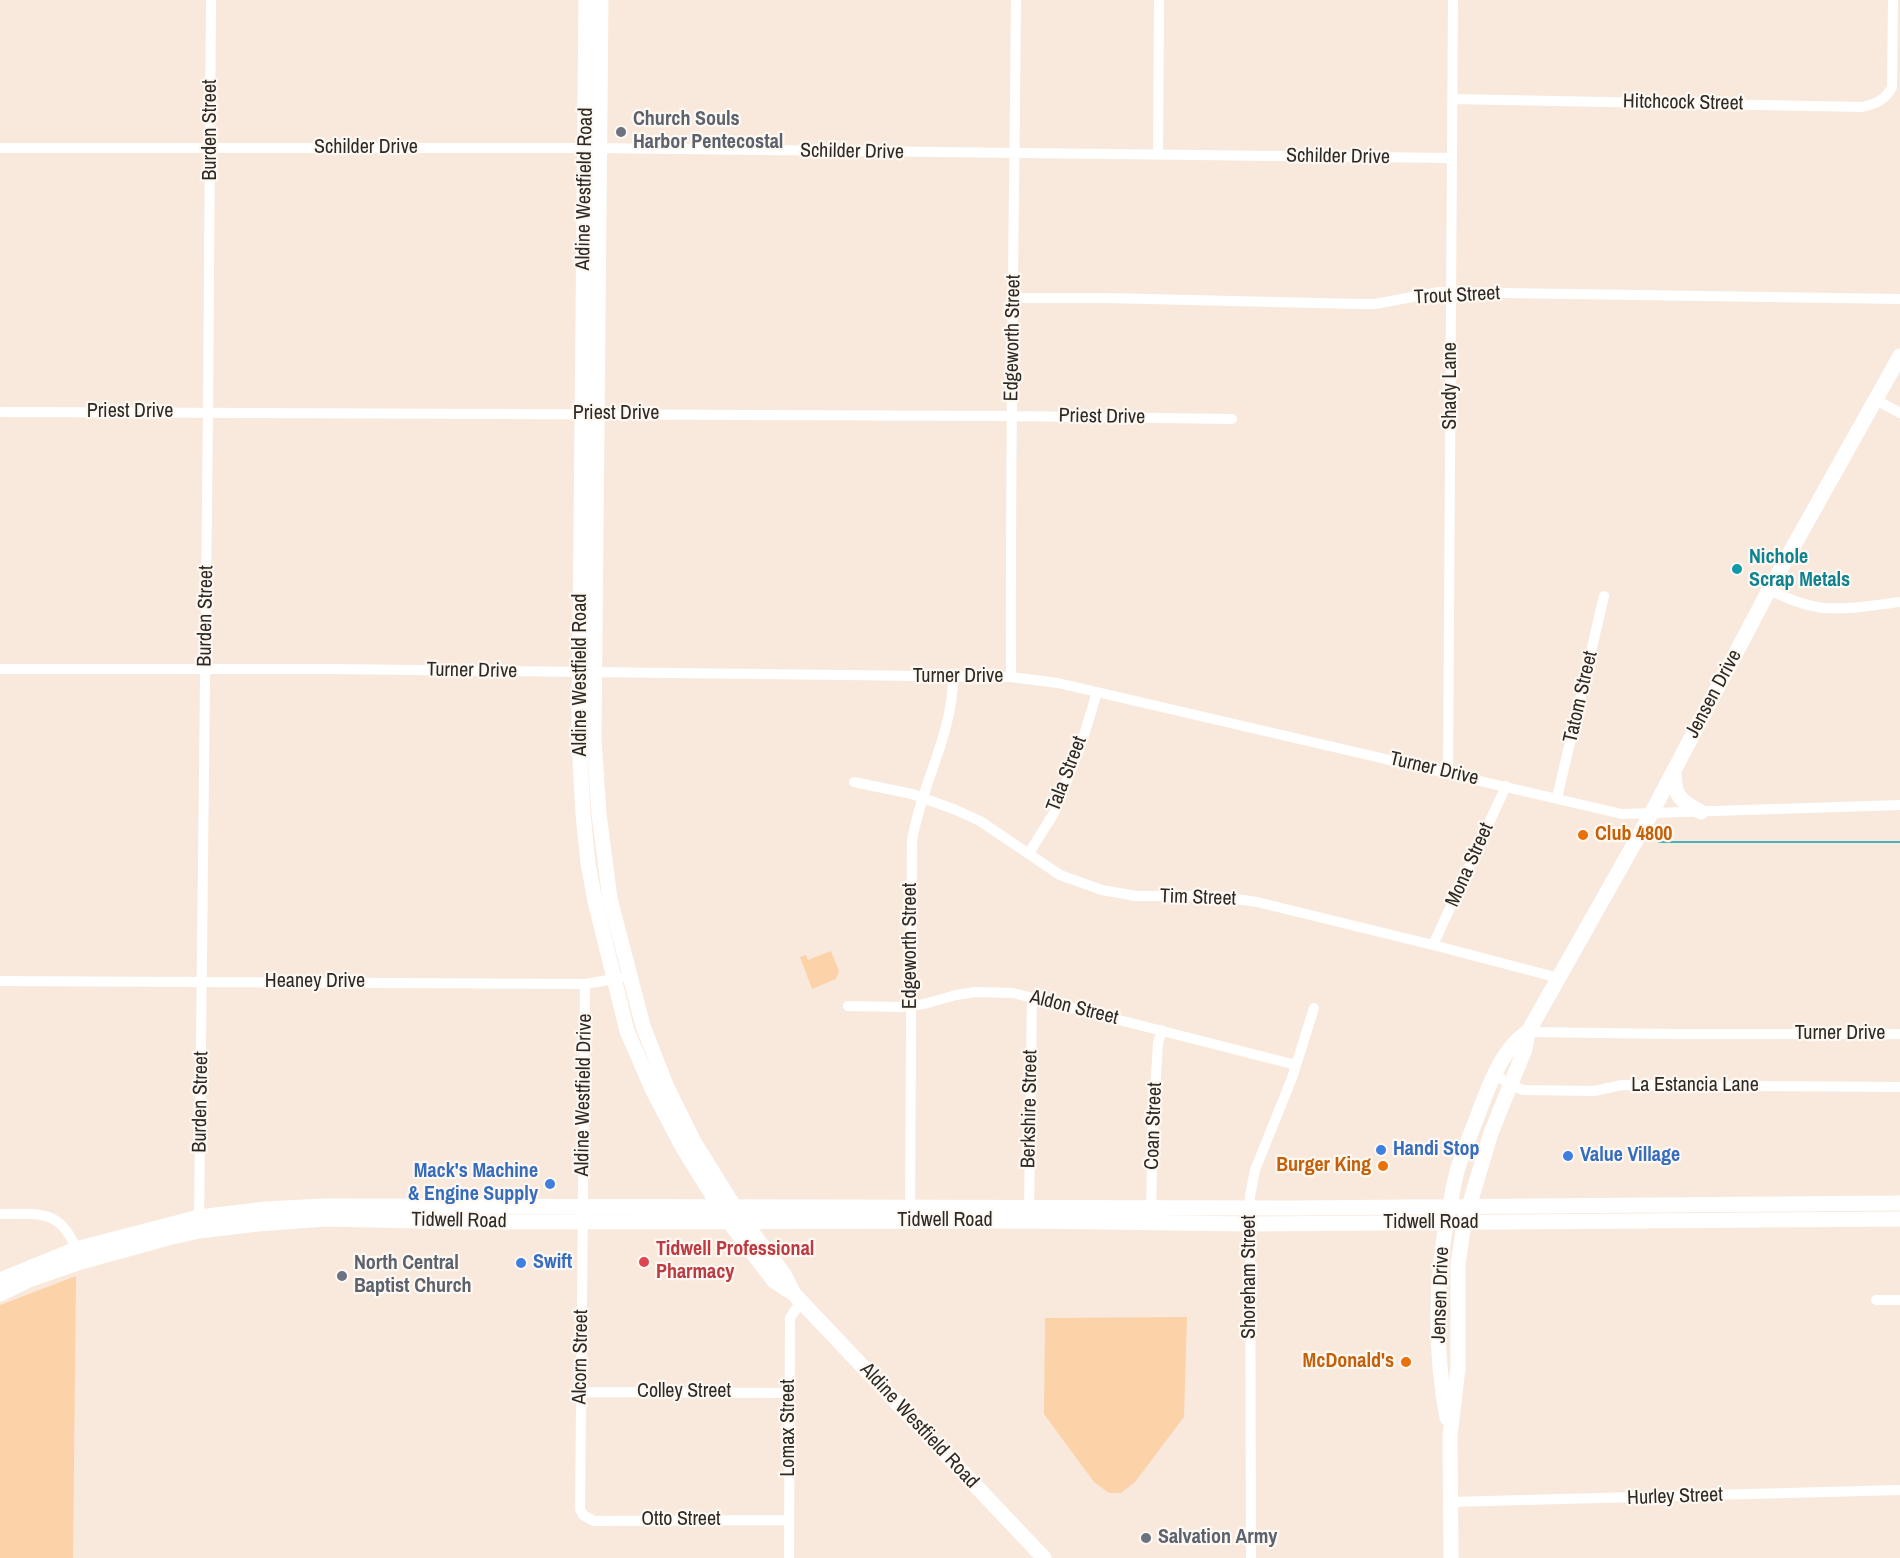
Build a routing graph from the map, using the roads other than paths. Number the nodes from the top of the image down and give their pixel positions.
1 (211, 0) edge
2 (586, 0) edge
3 (601, 0) edge
4 (1016, 0) edge
5 (1159, 0) edge
6 (1453, 0) edge
7 (1893, 0) edge
8 (1453, 99) junction
9 (0, 148) edge
10 (211, 148) junction
11 (592, 149) junction
12 (1015, 154) junction
13 (1158, 154) junction
14 (1452, 158) junction
15 (1451, 292) junction
16 (1014, 298) junction
17 (1900, 299) edge
18 (1900, 356) edge
19 (1876, 400) junction
20 (0, 412) edge
21 (208, 412) junction
22 (1900, 412) edge
23 (590, 413) junction
24 (1011, 416) junction
25 (1232, 419) dead end
26 (1769, 590) junction
27 (1604, 596) dead end
28 (1900, 602) edge
29 (0, 669) edge
30 (206, 669) junction
31 (587, 672) junction
32 (953, 677) junction
33 (1011, 677) junction
34 (1097, 692) junction
35 (1674, 770) junction
36 (1448, 772) junction
37 (854, 782) dead end
38 (1506, 786) junction
39 (923, 798) junction
40 (1557, 798) junction
41 (1900, 805) edge
42 (1701, 812) junction
43 (1651, 814) junction
44 (1029, 853) junction
45 (1433, 945) junction
46 (623, 978) junction
47 (1559, 978) junction
48 (0, 981) edge
49 (203, 981) junction
50 (585, 984) junction
51 (1032, 998) junction
52 (911, 1005) junction
53 (848, 1006) dead end
54 (1314, 1008) dead end
55 (1162, 1030) junction
56 (1528, 1032) junction
57 (1900, 1034) edge
58 (1296, 1065) junction
59 (1495, 1074) junction
60 (1510, 1085) junction
61 (1900, 1087) edge
62 (1900, 1203) edge
63 (469, 1206) junction
64 (1468, 1207) junction
65 (1250, 1208) junction
66 (1832, 1211) junction
67 (324, 1212) junction
68 (582, 1213) junction
69 (910, 1213) junction
70 (0, 1214) edge
71 (1029, 1214) junction
72 (1151, 1214) junction
73 (1564, 1214) junction
74 (732, 1215) junction
75 (1447, 1215) junction
76 (1900, 1219) edge
77 (467, 1222) junction
78 (1464, 1223) junction
79 (199, 1224) junction
80 (1250, 1224) junction
81 (79, 1256) junction
82 (0, 1280) edge
83 (0, 1294) edge
84 (798, 1298) junction
85 (1876, 1300) dead end
86 (1900, 1300) edge
87 (580, 1392) junction
88 (788, 1393) junction
89 (1450, 1435) junction
90 (1900, 1490) edge
91 (1449, 1502) junction
92 (580, 1509) joint
93 (789, 1520) junction
94 (789, 1558) edge
95 (1044, 1558) edge
96 (1251, 1558) edge
97 (1451, 1558) edge

1 - 10 street, Burden Street
2 - 11 main road, Aldine Westfield Road
3 - 11 main road, Aldine Westfield Road
4 - 12 street, Edgeworth Street
5 - 13 street
6 - 8 street, Shady Lane
7 - 8 street, Hitchcock Street
8 - 14 street, Shady Lane
9 - 10 street, Schilder Drive
10 - 11 street, Schilder Drive
10 - 21 street, Burden Street
11 - 12 street, Schilder Drive
11 - 23 main road, Aldine Westfield Road
12 - 13 street, Schilder Drive
12 - 16 street, Edgeworth Street
13 - 14 street, Schilder Drive
14 - 15 street, Shady Lane
15 - 16 street, Trout Street
15 - 17 street, Trout Street
15 - 36 street, Shady Lane
16 - 24 street, Edgeworth Street
18 - 19 main road, Jensen Drive
19 - 22 street
19 - 26 main road, Jensen Drive
20 - 21 street, Priest Drive
21 - 23 street, Priest Drive
21 - 30 street, Burden Street
23 - 24 street, Priest Drive
23 - 31 main road, Aldine Westfield Road
24 - 25 street, Priest Drive
24 - 33 street, Edgeworth Street
26 - 28 street
26 - 35 main road, Jensen Drive
27 - 40 street, Tatom Street
29 - 30 street, Turner Drive
30 - 31 street, Turner Drive
30 - 49 street, Burden Street
31 - 32 street, Turner Drive
31 - 46 main road, Aldine Westfield Road
32 - 33 street, Turner Drive
32 - 39 street, Edgeworth Street
33 - 34 street, Turner Drive
34 - 36 street, Turner Drive
34 - 44 street, Tala Street
35 - 42 main road
35 - 43 main road, Jensen Drive
36 - 38 street, Turner Drive
37 - 39 street, Tim Street
38 - 40 street, Turner Drive
38 - 45 street, Mona Street
39 - 44 street, Tim Street
39 - 52 street, Edgeworth Street
40 - 43 street, Turner Drive
41 - 42 street, Turner Drive
42 - 43 street, Turner Drive
43 - 47 main road, Jensen Drive
44 - 45 street, Tim Street
45 - 47 street, Tim Street
46 - 50 street, Heaney Drive
46 - 74 main road, Aldine Westfield Road
47 - 56 main road, Jensen Drive
48 - 49 street, Heaney Drive
49 - 50 street, Heaney Drive
49 - 79 street, Burden Street
50 - 68 street, Aldine Westfield Drive
51 - 52 street, Aldon Street
51 - 55 street, Aldon Street
51 - 71 street, Berkshire Street
52 - 53 street, Aldon Street
52 - 69 street, Edgeworth Street
54 - 58 street, Shoreham Street
55 - 58 street, Aldon Street
55 - 72 street, Coan Street
56 - 57 street, Turner Drive
56 - 59 main road, Jensen Drive
56 - 60 main road, Jensen Drive
58 - 65 street, Shoreham Street
59 - 60 street, La Estancia Lane
59 - 75 main road, Jensen Drive
60 - 61 street, La Estancia Lane
60 - 64 main road, Jensen Drive
62 - 66 main road, Tidwell Road
63 - 67 main road, Tidwell Road
63 - 68 main road, Tidwell Road
63 - 77 main road
64 - 73 main road, Tidwell Road
64 - 75 main road, Tidwell Road
64 - 78 main road, Jensen Drive
65 - 72 main road, Tidwell Road
65 - 75 main road, Tidwell Road
65 - 80 street, Shoreham Street
66 - 73 main road, Tidwell Road
66 - 76 main road, Tidwell Road
67 - 77 main road, Tidwell Road
67 - 79 main road, Tidwell Road
68 - 74 main road, Tidwell Road
68 - 77 main road, Tidwell Road
68 - 87 street, Alcorn Street
69 - 71 main road, Tidwell Road
69 - 74 main road, Tidwell Road
70 - 81 street
71 - 72 main road, Tidwell Road
72 - 80 main road, Tidwell Road
73 - 78 main road, Tidwell Road
74 - 84 main road, Aldine Westfield Road
75 - 78 main road, Tidwell Road
75 - 80 main road, Tidwell Road
75 - 89 main road, Jensen Drive
78 - 89 main road, Jensen Drive
79 - 81 main road, Tidwell Road
80 - 96 street, Shoreham Street
81 - 82 main road, Tidwell Road
81 - 83 main road, Tidwell Road
84 - 88 street, Lomax Street
84 - 95 main road, Aldine Westfield Road
85 - 86 street
87 - 88 street, Colley Street
87 - 92 street, Alcorn Street
88 - 93 street, Lomax Street
89 - 91 main road, Jensen Drive
90 - 91 street, Hurley Street
91 - 97 main road, Jensen Drive
92 - 93 street, Otto Street
93 - 94 street, Lomax Street

